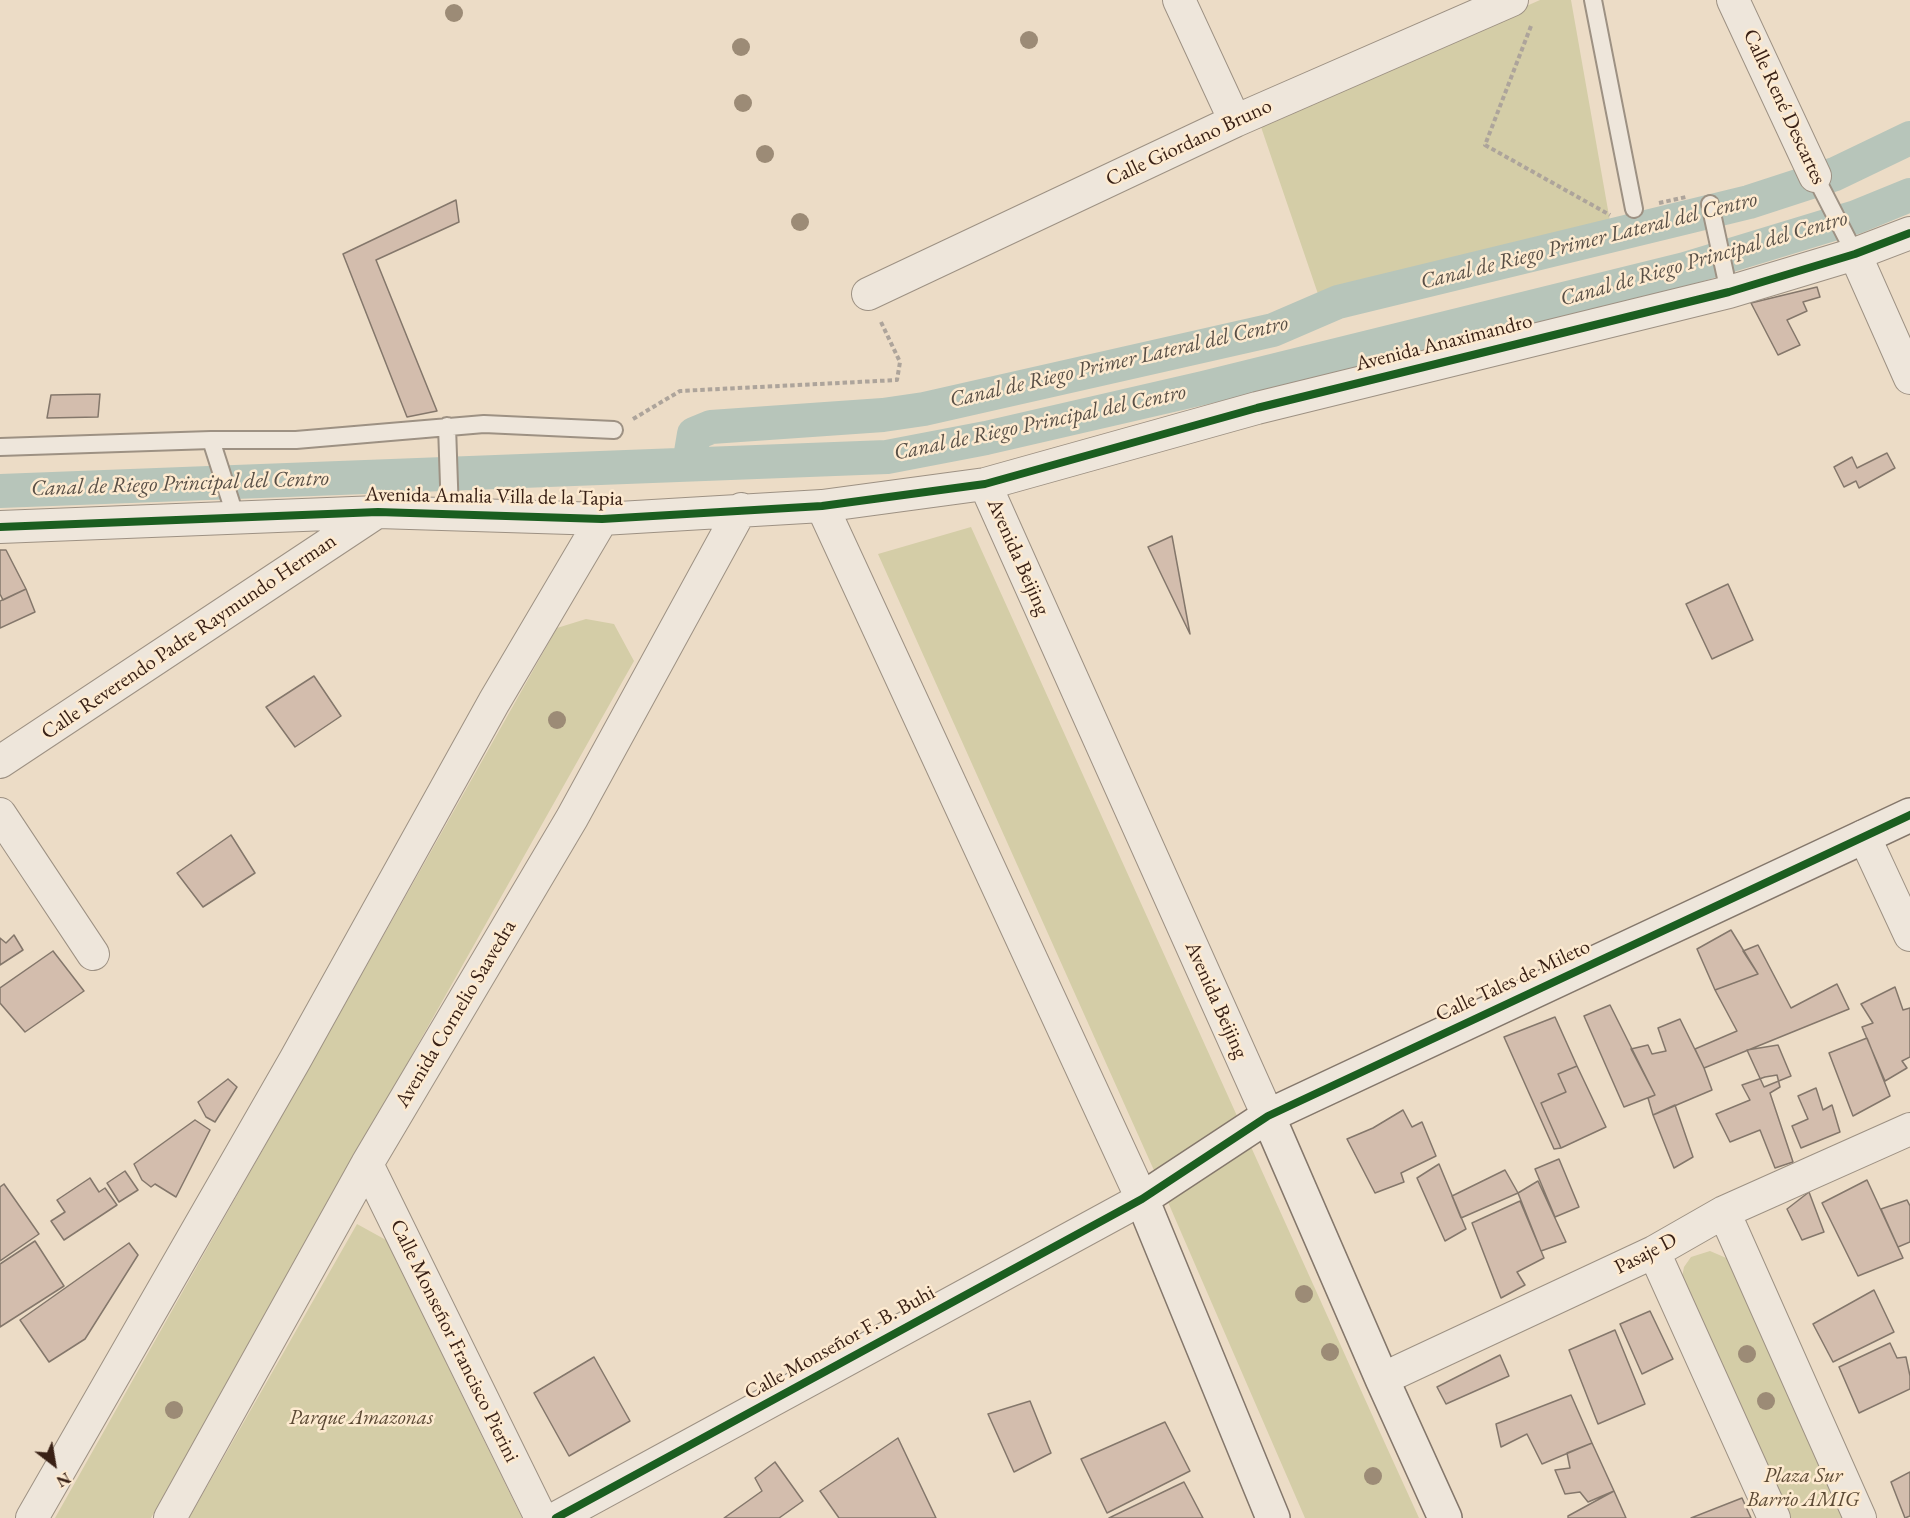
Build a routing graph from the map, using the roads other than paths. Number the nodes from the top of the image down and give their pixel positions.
1 (1179, 0) edge
2 (1593, 0) edge
3 (1733, 0) edge
4 (1523, 11) edge
5 (1234, 121) junction
6 (1815, 176) joint
7 (1710, 204) dead end
8 (1634, 210) dead end
9 (1910, 233) edge
10 (1851, 245) junction
11 (1727, 283) junction
12 (868, 294) road end
13 (1910, 378) edge
14 (447, 426) junction
15 (614, 430) road end
16 (213, 446) junction
17 (0, 447) edge
18 (985, 484) junction
19 (450, 502) junction
20 (232, 505) junction
21 (822, 506) junction
22 (741, 510) junction
23 (378, 512) junction
24 (602, 519) junction
25 (0, 527) edge
26 (0, 762) edge
27 (0, 814) edge
28 (1910, 815) edge
29 (1864, 836) junction
30 (1910, 935) edge
31 (93, 954) dead end
32 (1268, 1116) junction
33 (1910, 1129) edge
34 (367, 1164) junction
35 (1142, 1199) junction
36 (1724, 1212) junction
37 (1654, 1252) junction
38 (1382, 1379) junction
39 (32, 1518) edge
40 (170, 1518) edge
41 (541, 1518) edge
42 (556, 1518) edge
43 (1273, 1518) edge
44 (1445, 1518) edge
45 (1774, 1518) edge
46 (1860, 1518) edge

1 - 5 street
2 - 8 lane
3 - 6 street, Calle René Descartes
4 - 5 street, Calle Giordano Bruno
5 - 12 street, Calle Giordano Bruno
6 - 10 lane, Calle René Descartes
7 - 11 lane
9 - 10 street, Avenida Anaximandro
10 - 11 street, Avenida Anaximandro
10 - 13 street, Calle René Descartes
11 - 18 street, Avenida Anaximandro
14 - 15 lane
14 - 16 lane
14 - 19 lane
16 - 17 lane
16 - 20 lane
18 - 21 street, Avenida Amalia Villa de la Tapia
18 - 32 street, Avenida Beijing
19 - 23 street, Avenida Amalia Villa de la Tapia
19 - 24 street, Avenida Amalia Villa de la Tapia
20 - 23 street, Avenida Amalia Villa de la Tapia
20 - 25 street, Avenida Amalia Villa de la Tapia
21 - 22 street, Avenida Amalia Villa de la Tapia
21 - 35 street
22 - 24 street, Avenida Amalia Villa de la Tapia
22 - 34 street, Avenida Cornelio Saavedra
23 - 26 street, Calle Reverendo Padre Raymundo Herman
24 - 39 street
27 - 31 street
28 - 29 street, Calle Tales de Mileto
29 - 30 street
29 - 32 street, Calle Tales de Mileto
32 - 35 street, Calle Tales de Mileto
32 - 38 street, Avenida Beijing
33 - 36 street, Pasaje D
34 - 40 street, Avenida Cornelio Saavedra
34 - 41 street, Calle Monseñor Francisco Pierini
35 - 42 street, Calle Monseñor F. B. Buhi
35 - 43 street
36 - 37 street, Pasaje D
36 - 46 street
37 - 38 street, Pasaje D
37 - 45 street
38 - 44 street, Avenida Beijing

